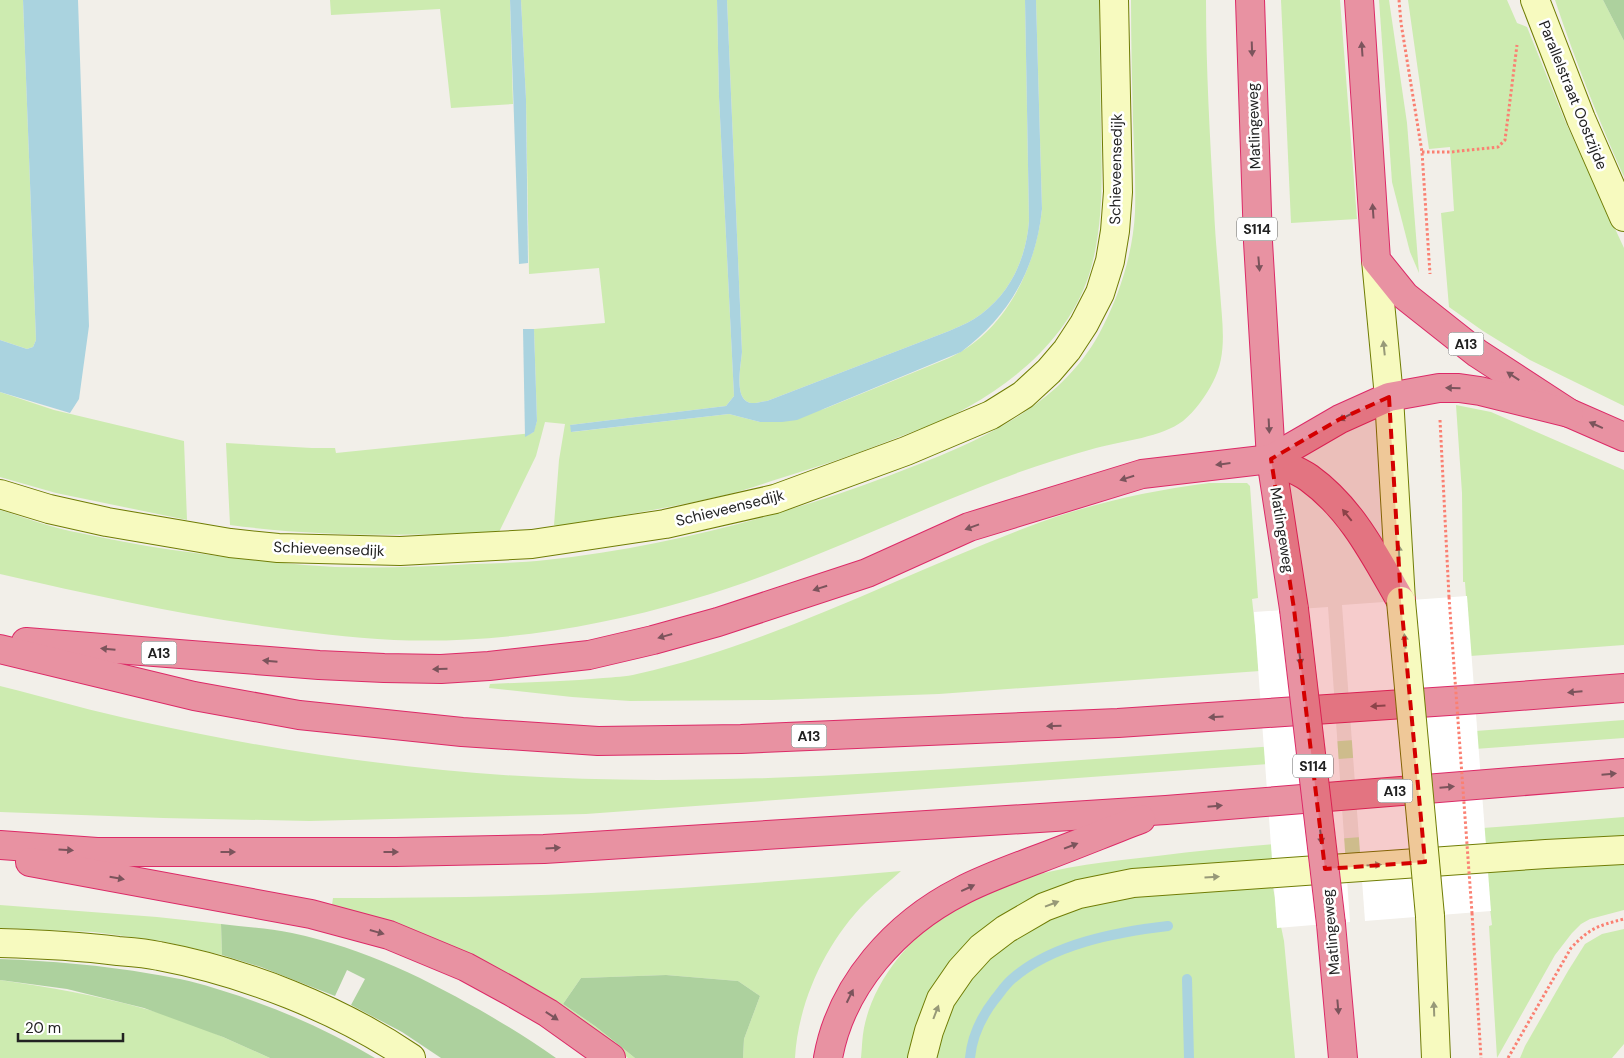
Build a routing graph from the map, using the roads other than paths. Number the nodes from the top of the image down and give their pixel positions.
1 (1114, 0) edge
2 (1250, 0) edge
3 (1359, 0) edge
4 (1538, 8) edge
5 (1624, 217) edge
6 (1376, 260) junction
7 (1389, 397) junction
8 (1569, 413) junction
9 (1624, 437) edge
10 (1271, 459) junction
11 (0, 494) edge
12 (1401, 601) junction
13 (0, 640) edge
14 (0, 649) edge
15 (1624, 688) edge
16 (1624, 773) edge
17 (1166, 810) junction
18 (0, 845) edge
19 (1624, 850) edge
20 (0, 857) edge
21 (0, 943) edge
22 (411, 1058) edge
23 (611, 1058) edge
24 (828, 1058) edge
25 (922, 1058) edge
26 (1343, 1058) edge
27 (1436, 1058) edge

1 - 11 street, Schieveensedijk
2 -> 10 highway, Matlingeweg / S114
6 -> 3 highway
4 - 5 street, Parallelstraat Oostzijde
7 -> 6 street
8 -> 6 highway, A13
8 -> 7 highway, A13
7 -> 10 highway, A13
12 -> 7 street
9 -> 8 highway, A13
12 -> 10 highway
10 -> 13 highway, A13
10 -> 26 highway, Matlingeweg / S114, bridge
27 -> 12 street, bridge
15 -> 14 highway, A13
17 -> 16 highway, A13
18 -> 17 highway, A13
24 -> 17 highway, A13
25 -> 19 street
20 -> 23 highway
21 - 22 street

